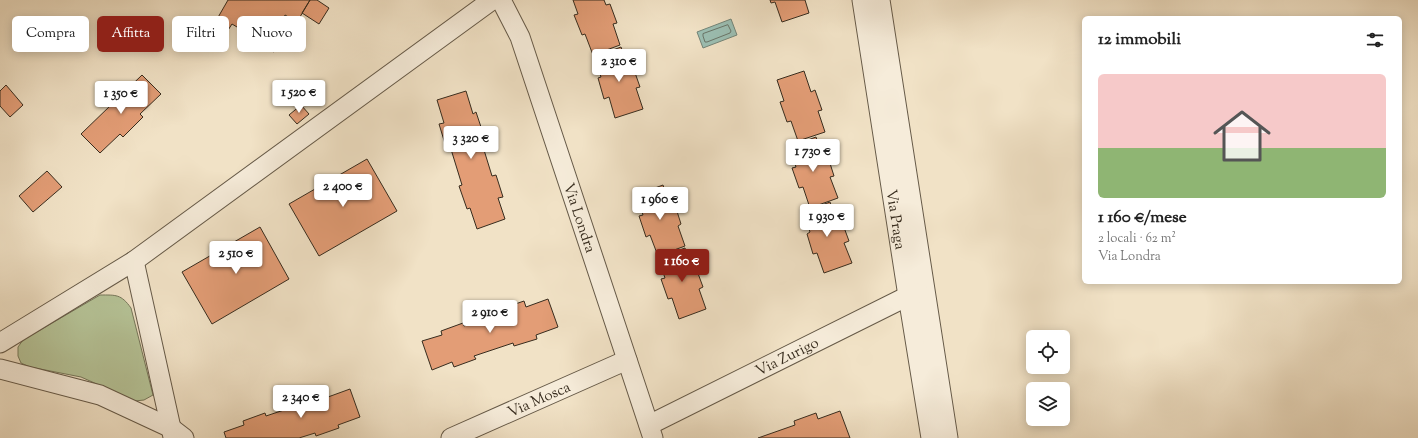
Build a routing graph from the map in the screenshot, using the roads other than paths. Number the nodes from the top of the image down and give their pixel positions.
1 (492, 0) edge
2 (501, 0) edge
3 (862, 0) edge
4 (880, 0) edge
5 (134, 261) junction
6 (916, 294) junction
7 (0, 344) edge
8 (626, 360) junction
9 (0, 369) edge
10 (651, 432) edge
11 (176, 435) edge
12 (451, 438) edge
13 (931, 438) edge
14 (948, 438) edge

1 - 5 street
2 - 8 street, Via Londra
3 - 6 street, Via Praga
4 - 6 street, Via Praga
5 - 7 street
5 - 11 street
6 - 10 street, Via Zurigo
6 - 13 street, Via Praga
6 - 14 street, Via Praga
8 - 10 street, Via Londra
8 - 12 street, Via Mosca
9 - 11 street

